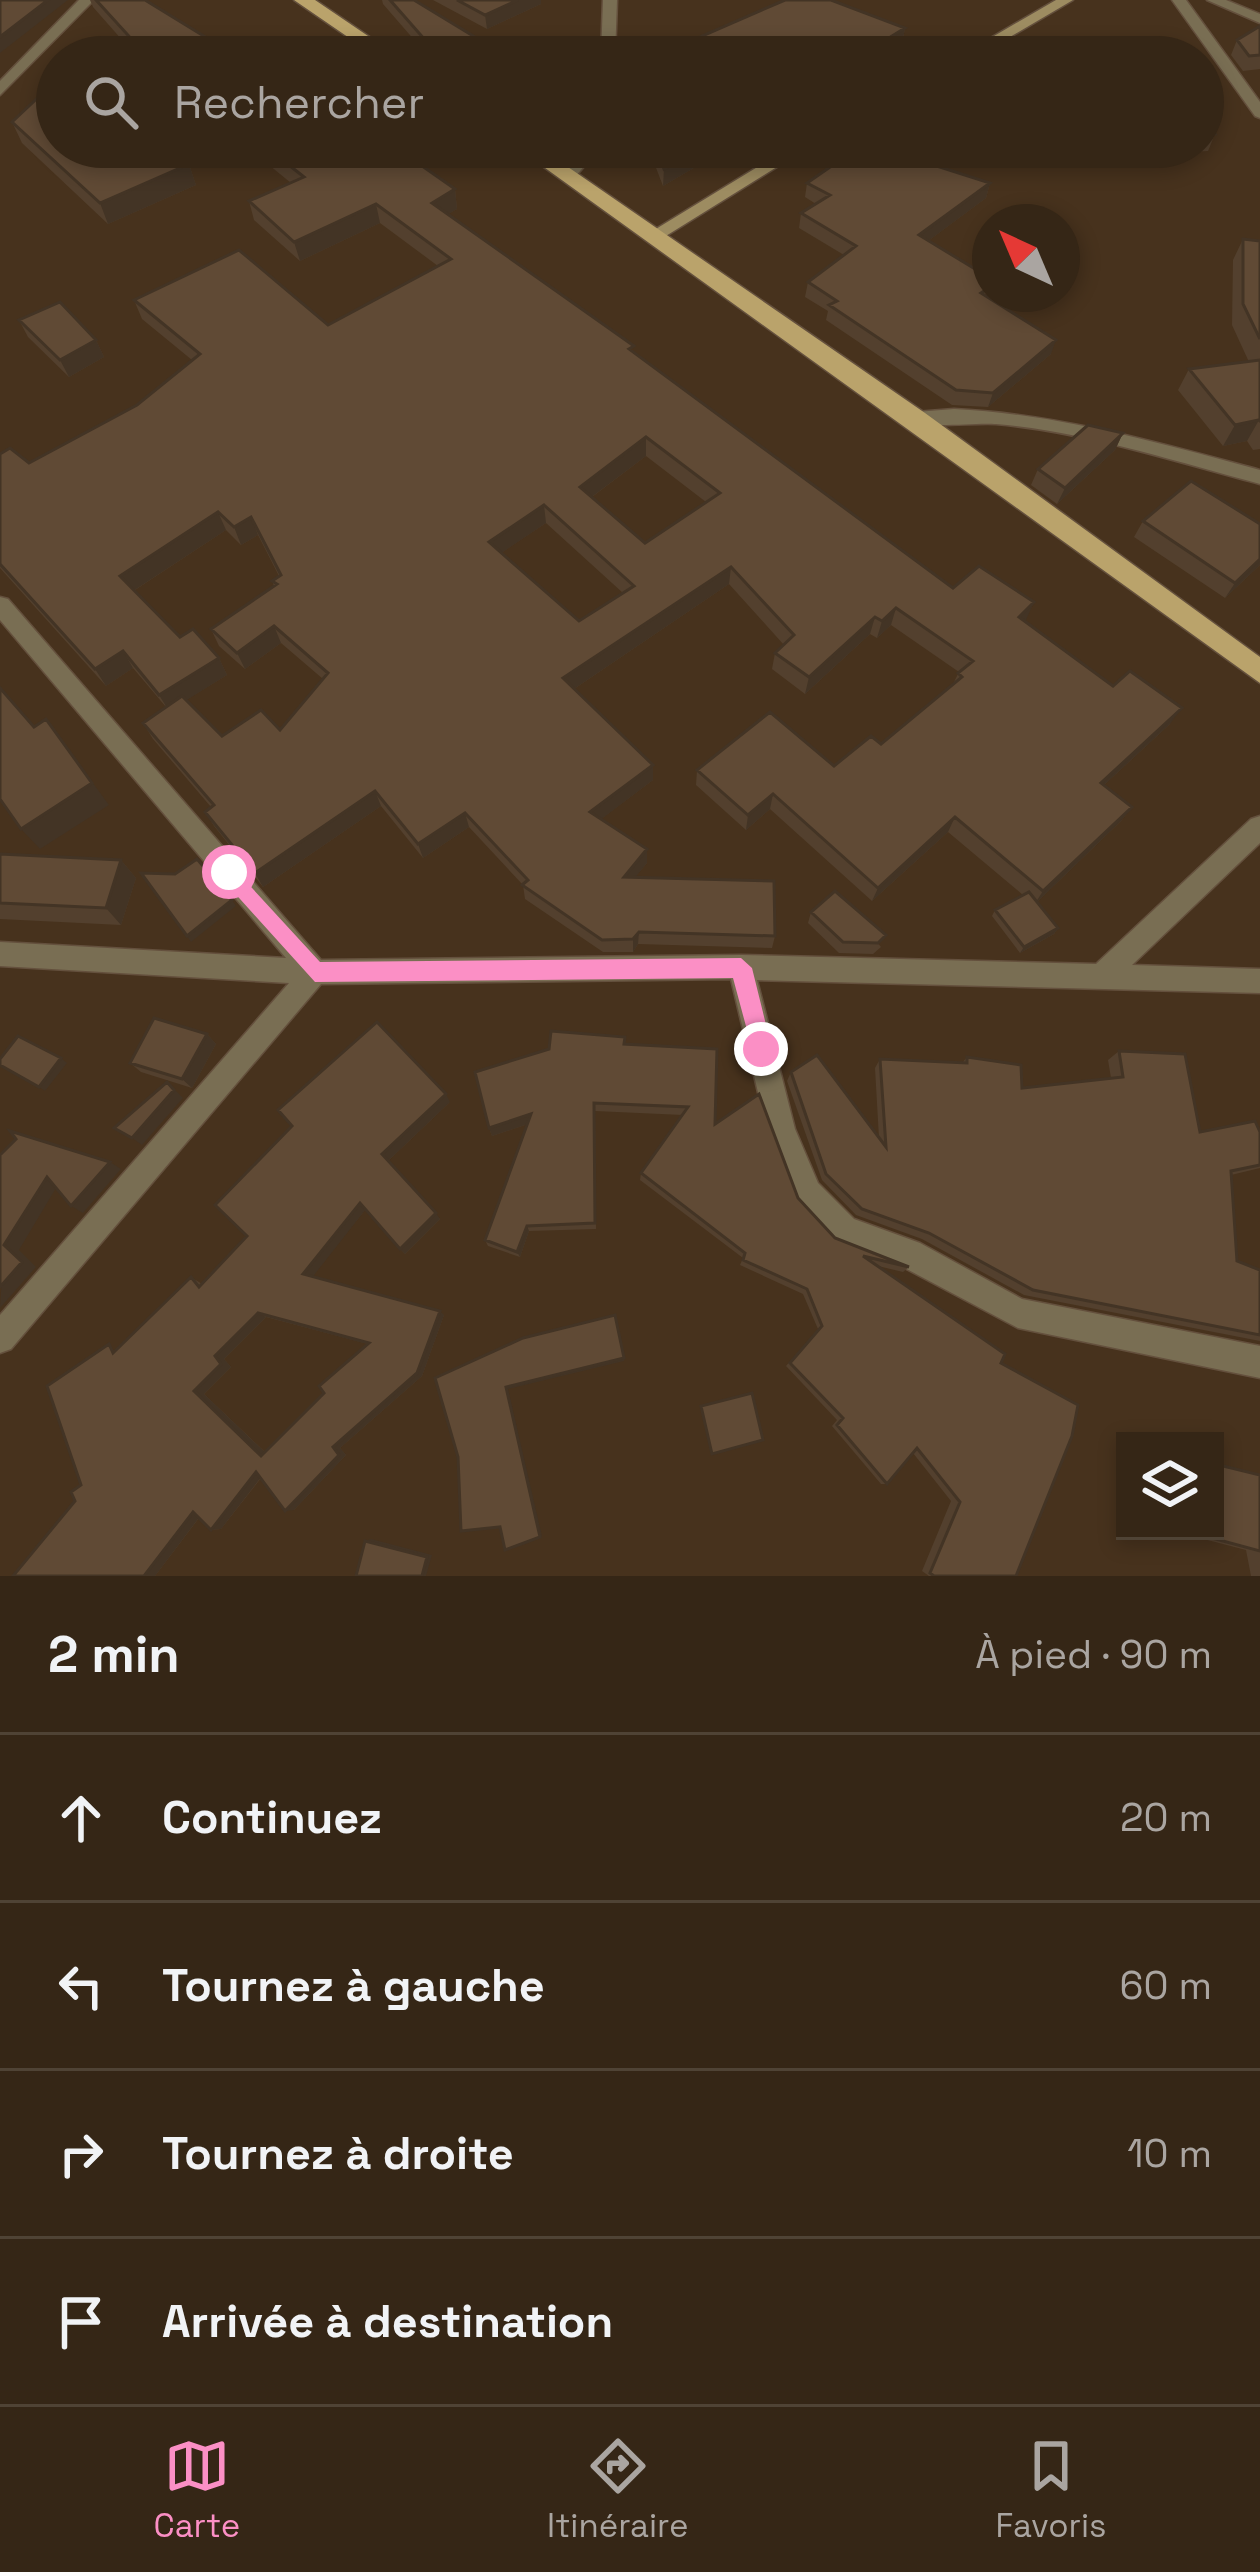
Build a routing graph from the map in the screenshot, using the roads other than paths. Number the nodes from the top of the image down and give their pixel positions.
1 (87, 0) edge
2 (303, 0) edge
3 (610, 0) edge
4 (1066, 0) edge
5 (1180, 0) edge
6 (1214, 0) edge
7 (1260, 19) edge
8 (52, 36) edge
9 (358, 36) edge
10 (609, 36) edge
11 (1002, 36) edge
12 (1205, 36) edge
13 (36, 53) edge
14 (1224, 62) edge
15 (0, 90) edge
16 (1260, 113) edge
17 (558, 168) edge
18 (574, 168) edge
19 (766, 168) edge
20 (568, 175) junction
21 (655, 235) junction
22 (916, 419) junction
23 (1260, 477) edge
24 (0, 605) edge
25 (1260, 672) edge
26 (1260, 827) edge
27 (0, 954) edge
28 (741, 968) junction
29 (315, 972) junction
30 (1104, 974) junction
31 (1260, 981) edge
32 (0, 1338) edge
33 (1260, 1362) edge

1 - 8 street
2 - 9 main road
3 - 10 street
4 - 11 main road
5 - 12 street
6 - 7 street
13 - 15 street
14 - 16 street
17 - 20 main road
18 - 20 street
19 - 21 main road
20 - 21 main road
21 - 22 main road
22 - 23 street
22 - 25 main road
24 - 29 street
26 - 30 street
27 - 29 street
28 - 29 street
28 - 30 street
28 - 33 street
29 - 32 street
30 - 31 street

